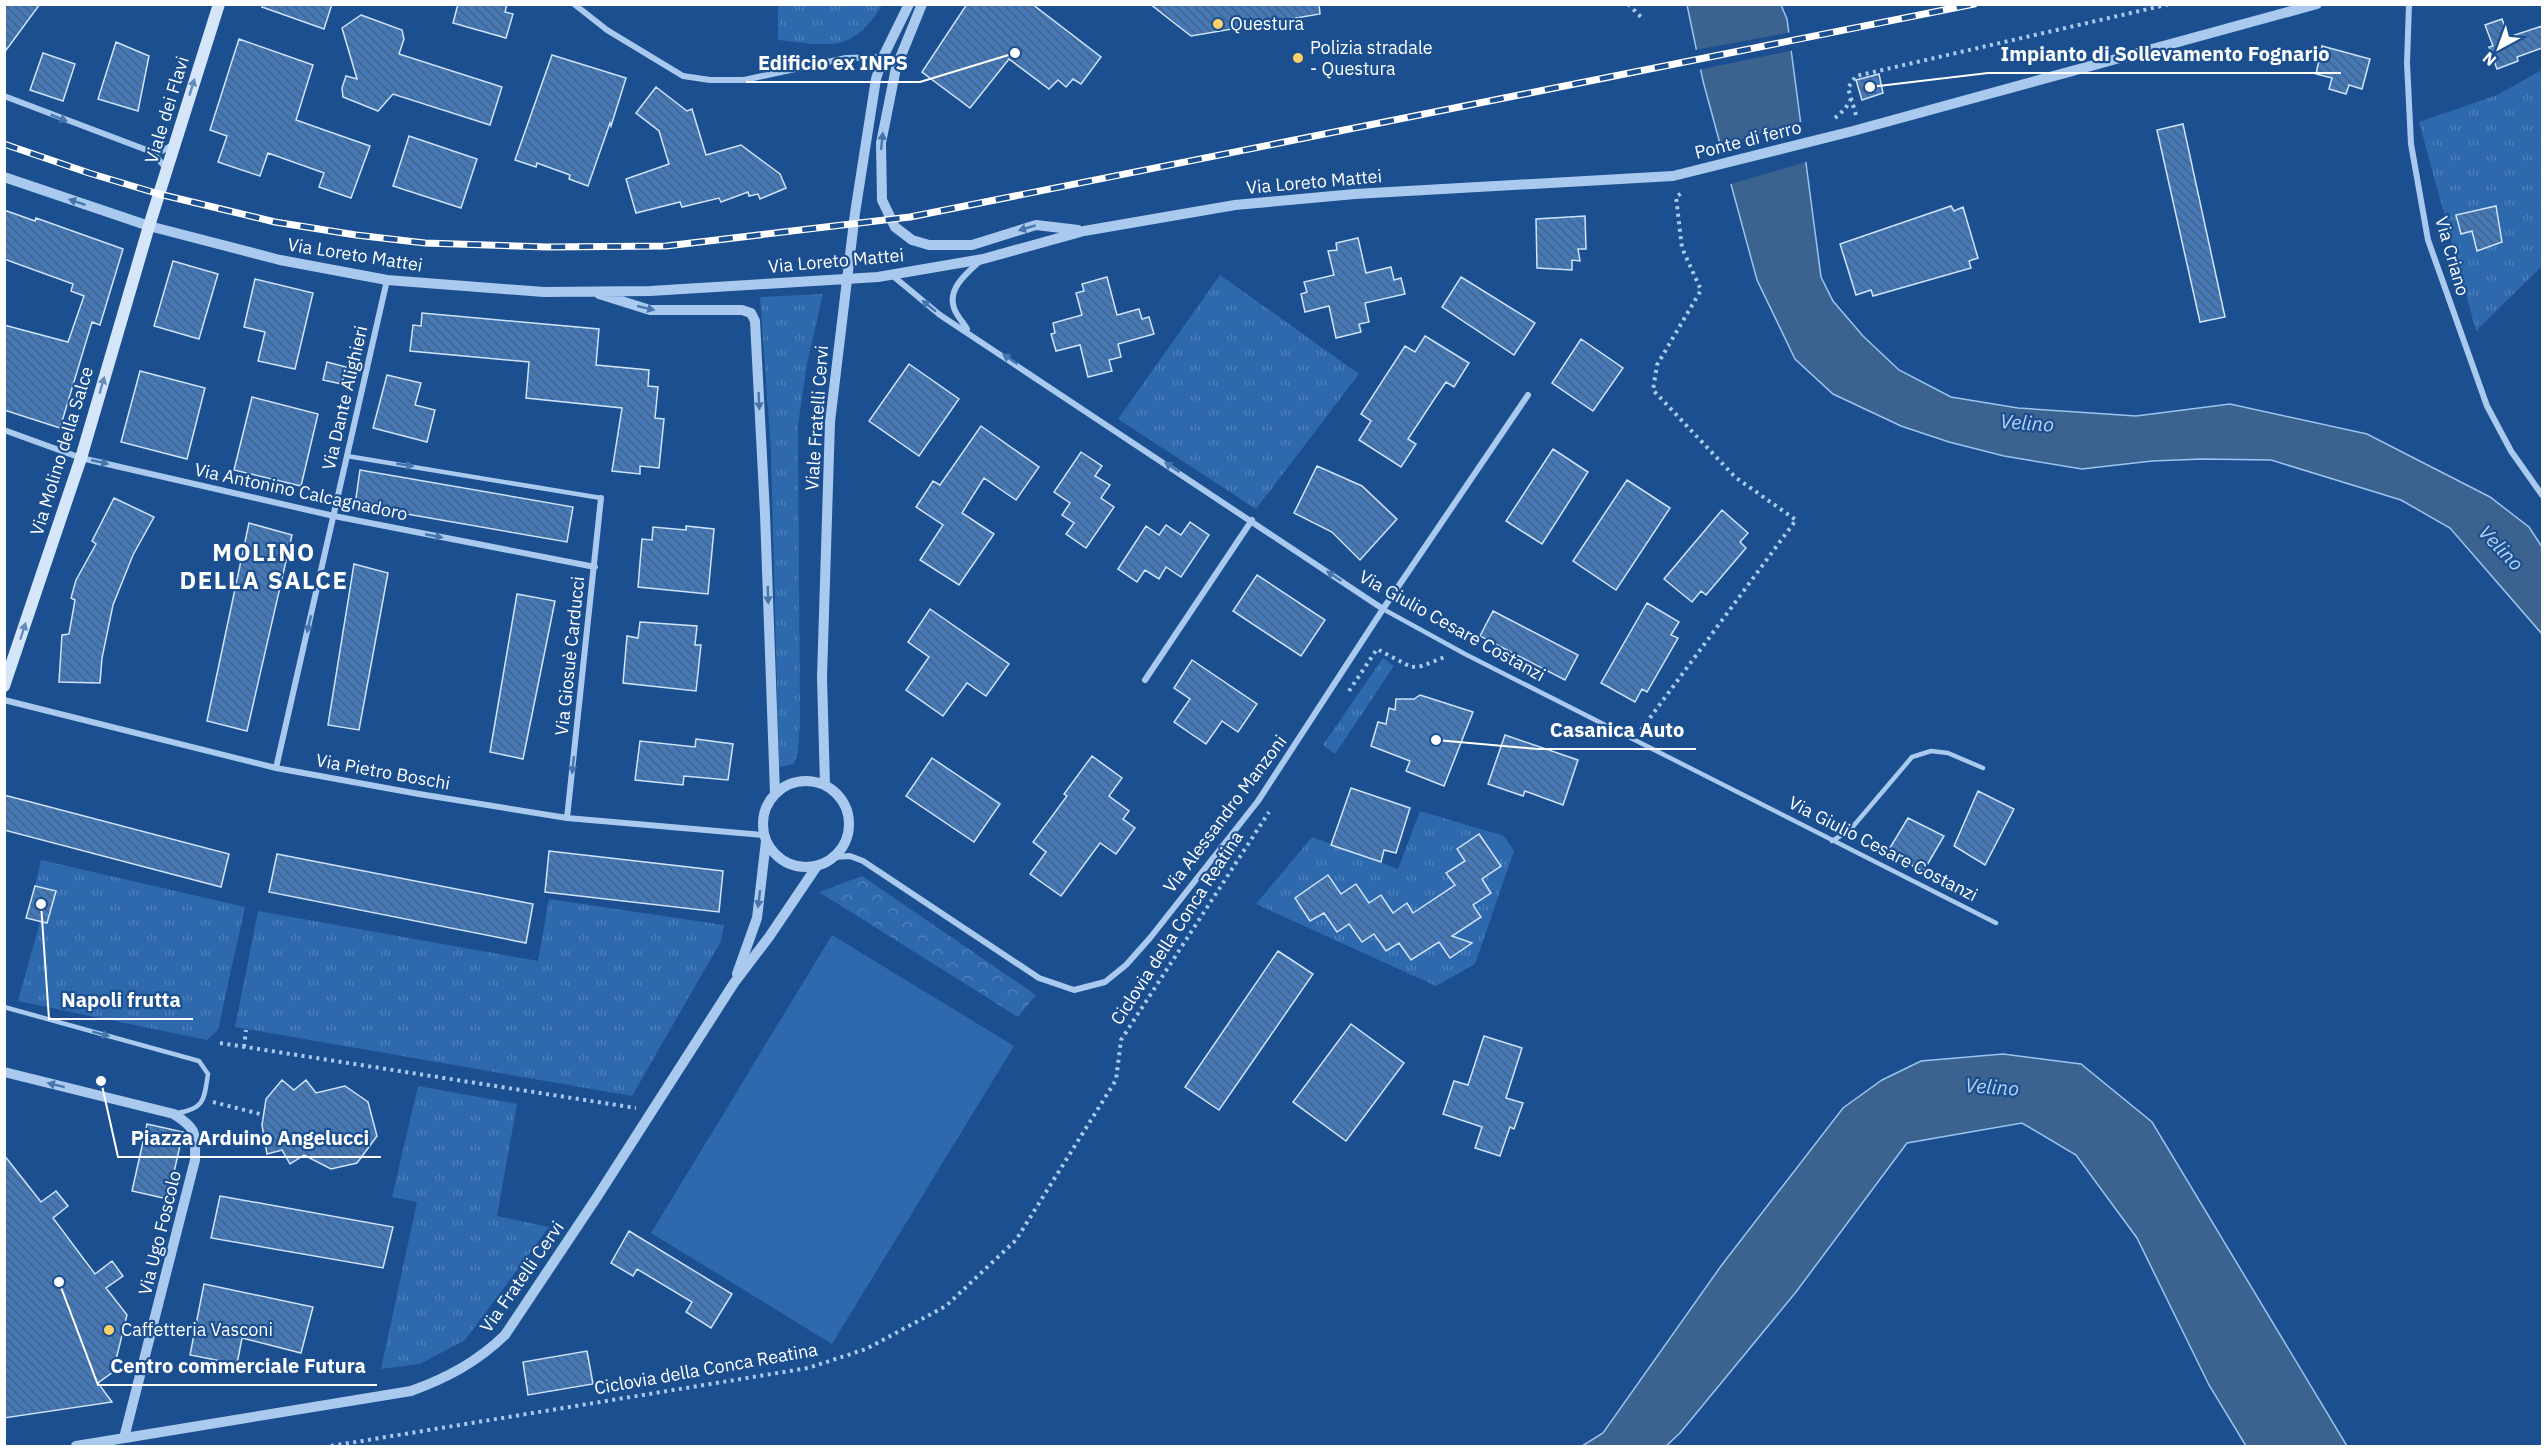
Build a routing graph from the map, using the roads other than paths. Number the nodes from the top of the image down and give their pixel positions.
1 (219, 4) edge
2 (574, 4) edge
3 (909, 4) edge
4 (922, 4) edge
5 (2317, 4) edge
6 (2409, 4) edge
7 (883, 57) junction
8 (4, 96) edge
9 (175, 143) junction
10 (152, 152) junction
11 (166, 170) junction
12 (1676, 175) joint
13 (4, 177) edge
14 (133, 221) junction
15 (149, 226) junction
16 (1084, 231) junction
17 (143, 246) junction
18 (983, 259) junction
19 (893, 276) junction
20 (387, 280) junction
21 (590, 291) junction
22 (968, 332) junction
23 (1528, 395) dead end
24 (4, 430) edge
25 (347, 456) junction
26 (81, 458) junction
27 (2542, 495) edge
28 (601, 498) joint
29 (334, 516) junction
30 (1252, 520) junction
31 (595, 567) junction
32 (1383, 609) junction
33 (1145, 680) dead end
34 (4, 686) edge
35 (4, 700) edge
36 (276, 768) junction
37 (1983, 768) dead end
38 (825, 785) junction
39 (775, 793) junction
40 (567, 818) junction
41 (765, 838) junction
42 (1832, 841) junction
43 (834, 857) junction
44 (817, 866) junction
45 (1996, 923) dead end
46 (734, 983) junction
47 (4, 1007) edge
48 (4, 1072) edge
49 (174, 1114) junction
50 (124, 1438) junction
51 (76, 1446) edge

9 -> 1 main road, Viale dei Flavi
2 - 7 street
3 - 7 street, Viale Fratelli Cervi
16 -> 4 street
5 - 12 street, Ponte di ferro
6 - 27 street, Via Criano
7 - 38 street, Viale Fratelli Cervi
8 -> 10 street
9 - 10 street
9 - 11 main road, Viale dei Flavi
10 - 11 street
11 - 15 main road, Viale dei Flavi
12 - 16 street, Via Loreto Mattei
14 -> 13 street, Via Loreto Mattei
14 - 15 street, Via Loreto Mattei
14 - 17 street
15 - 17 main road, Via Molino della Salce
15 - 20 street, Via Loreto Mattei
16 - 18 street, Via Loreto Mattei
26 -> 17 main road, Via Molino della Salce
18 - 19 street, Via Loreto Mattei
18 - 22 street, Via Giulio Cesare Costanzi
19 - 21 street, Via Loreto Mattei
22 -> 19 street
20 - 21 street, Via Loreto Mattei
20 - 25 street, Via Dante Alighieri
21 -> 39 street
30 -> 22 street, Via Giulio Cesare Costanzi
23 - 32 street, Via Alessandro Manzoni
24 - 26 street, Via Antonino Calcagnadoro
25 -> 28 lane
25 - 29 street, Via Dante Alighieri
26 -> 29 street, Via Antonino Calcagnadoro
34 -> 26 main road, Via Molino della Salce
28 - 31 street, Via Giosuè Carducci
29 -> 31 street, Via Antonino Calcagnadoro
29 -> 36 street, Via Dante Alighieri
32 -> 30 street, Via Giulio Cesare Costanzi
30 - 33 street
31 -> 40 street, Via Giosuè Carducci
32 - 42 lane, Via Giulio Cesare Costanzi
32 - 43 street, Via Alessandro Manzoni
35 - 36 street, Via Pietro Boschi
36 - 40 street, Via Pietro Boschi
37 - 42 lane
38 - 39 street
38 - 43 street
39 - 41 street
40 - 41 street, Via Pietro Boschi
41 - 44 street
41 -> 46 street, Via Fratelli Cervi
42 - 45 lane, Via Giulio Cesare Costanzi
43 - 44 street
44 - 46 street, Via Fratelli Cervi
46 - 50 street, Via Fratelli Cervi
47 -> 49 lane
49 -> 48 street
49 - 50 street, Via Ugo Foscolo
50 - 51 street, Via Fratelli Cervi

